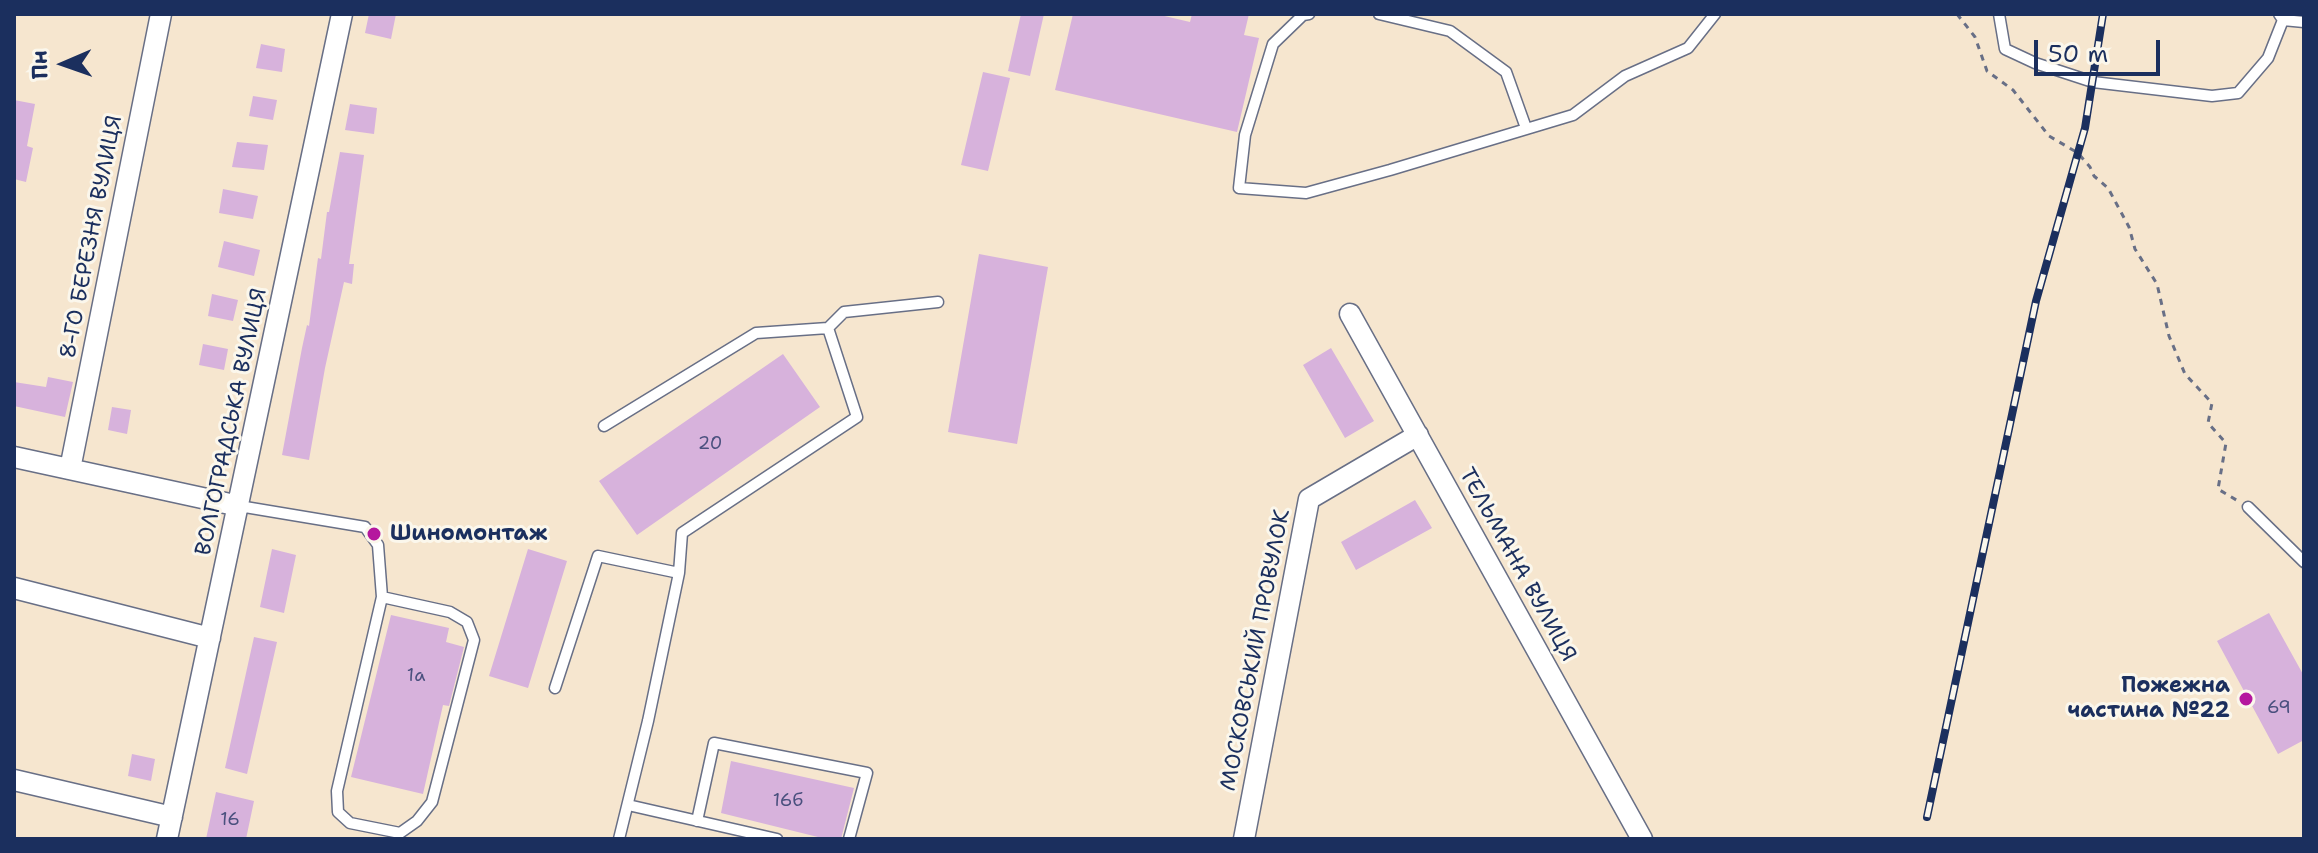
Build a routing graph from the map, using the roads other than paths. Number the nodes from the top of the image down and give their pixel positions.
1 (161, 14) edge
2 (342, 14) edge
3 (1309, 14) edge
4 (1379, 14) edge
5 (1715, 14) edge
6 (1999, 14) edge
7 (2281, 17) edge
8 (2304, 22) edge
9 (1526, 128) junction
10 (938, 302) dead end
11 (1350, 314) dead end
12 (828, 328) junction
13 (604, 426) dead end
14 (1418, 435) junction
15 (14, 457) edge
16 (70, 469) junction
17 (239, 506) junction
18 (2248, 507) road end
19 (2304, 562) edge
20 (679, 573) junction
21 (14, 588) edge
22 (382, 597) junction
23 (210, 638) junction
24 (555, 688) dead end
25 (14, 780) edge
26 (628, 805) junction
27 (172, 817) junction
28 (697, 821) junction
29 (167, 839) edge
30 (619, 839) edge
31 (777, 839) edge
32 (849, 839) edge
33 (1244, 839) edge
34 (1642, 839) edge

1 - 16 street, 8-ГО БЕРЕЗНЯ ВУЛИЦЯ
2 - 17 street, ВОЛГОГРАДСЬКА ВУЛИЦЯ
3 - 9 lane
4 - 9 lane
5 - 9 lane
6 - 7 lane
7 - 8 lane
10 - 12 lane
11 - 14 street, ТЕЛЬМАНА ВУЛИЦЯ
12 - 13 lane
12 - 20 lane
14 - 33 street, МОСКОВСЬКИЙ ПРОВУЛОК
14 - 34 street, ТЕЛЬМАНА ВУЛИЦЯ
15 - 16 street
16 - 17 street
17 - 22 lane
17 - 23 street, ВОЛГОГРАДСЬКА ВУЛИЦЯ
18 - 19 lane
20 - 24 lane
20 - 26 lane
21 - 23 street
22 - 22 lane
23 - 27 street, ВОЛГОГРАДСЬКА ВУЛИЦЯ
25 - 27 street
26 - 28 lane
26 - 30 lane
27 - 29 street, ВОЛГОГРАДСЬКА ВУЛИЦЯ
28 - 31 lane
28 - 32 lane

